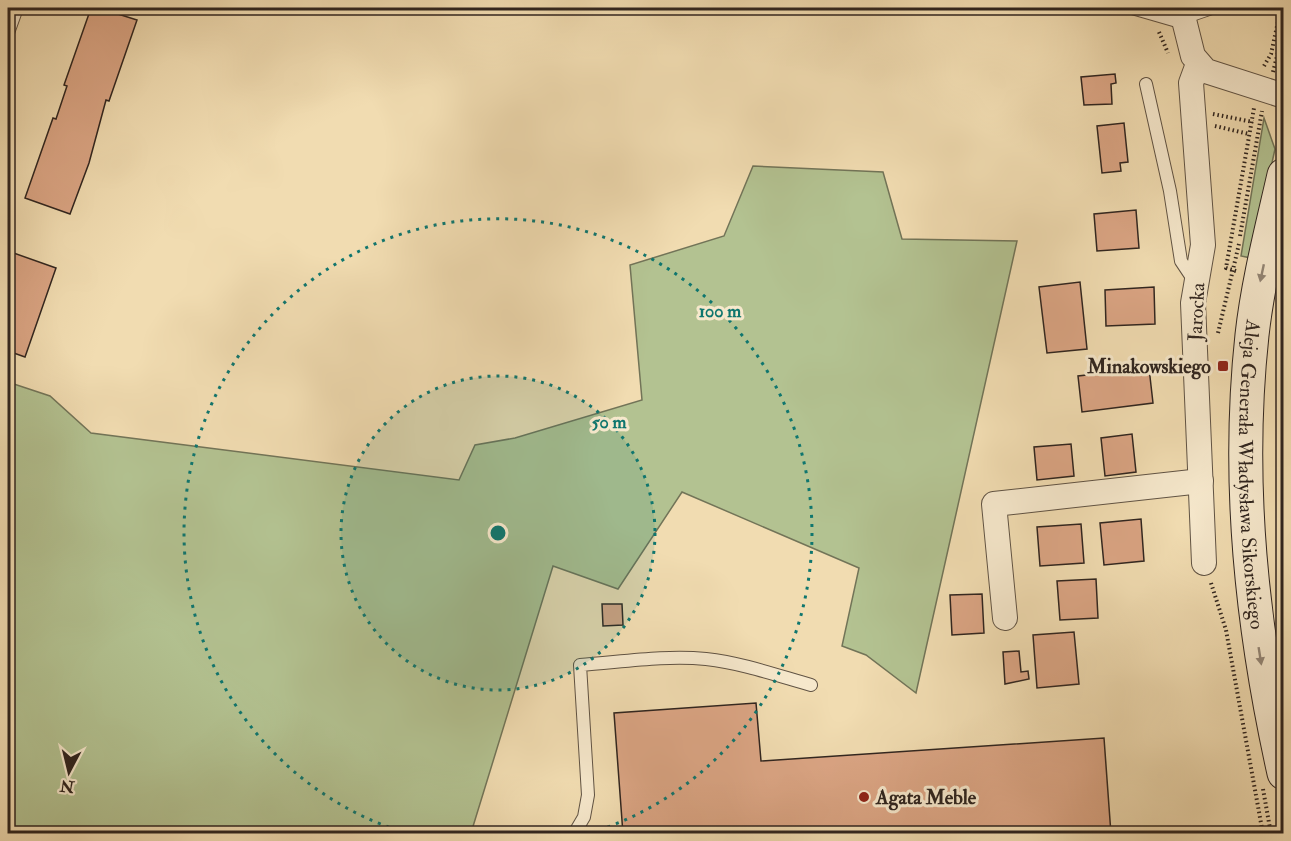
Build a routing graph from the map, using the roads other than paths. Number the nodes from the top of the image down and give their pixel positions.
1 (17, 8) edge
2 (1132, 8) edge
3 (1212, 8) edge
4 (1183, 16) edge
5 (8, 33) edge
6 (1198, 64) junction
7 (1146, 84) dead end
8 (1284, 96) edge
9 (1284, 175) edge
10 (1196, 283) junction
11 (1200, 481) junction
12 (1204, 563) road end
13 (1005, 618) dead end
14 (811, 685) dead end
15 (1284, 773) edge
16 (574, 834) edge

1 - 5 lane
2 - 4 lane
3 - 4 lane
4 - 6 street
6 - 8 street
6 - 10 street, Jarocka
7 - 10 lane
9 -> 15 main road, Aleja Generała Władysława Sikorskiego
10 - 11 street, Jarocka
11 - 12 street, Jarocka
11 - 13 street
14 - 16 lane

